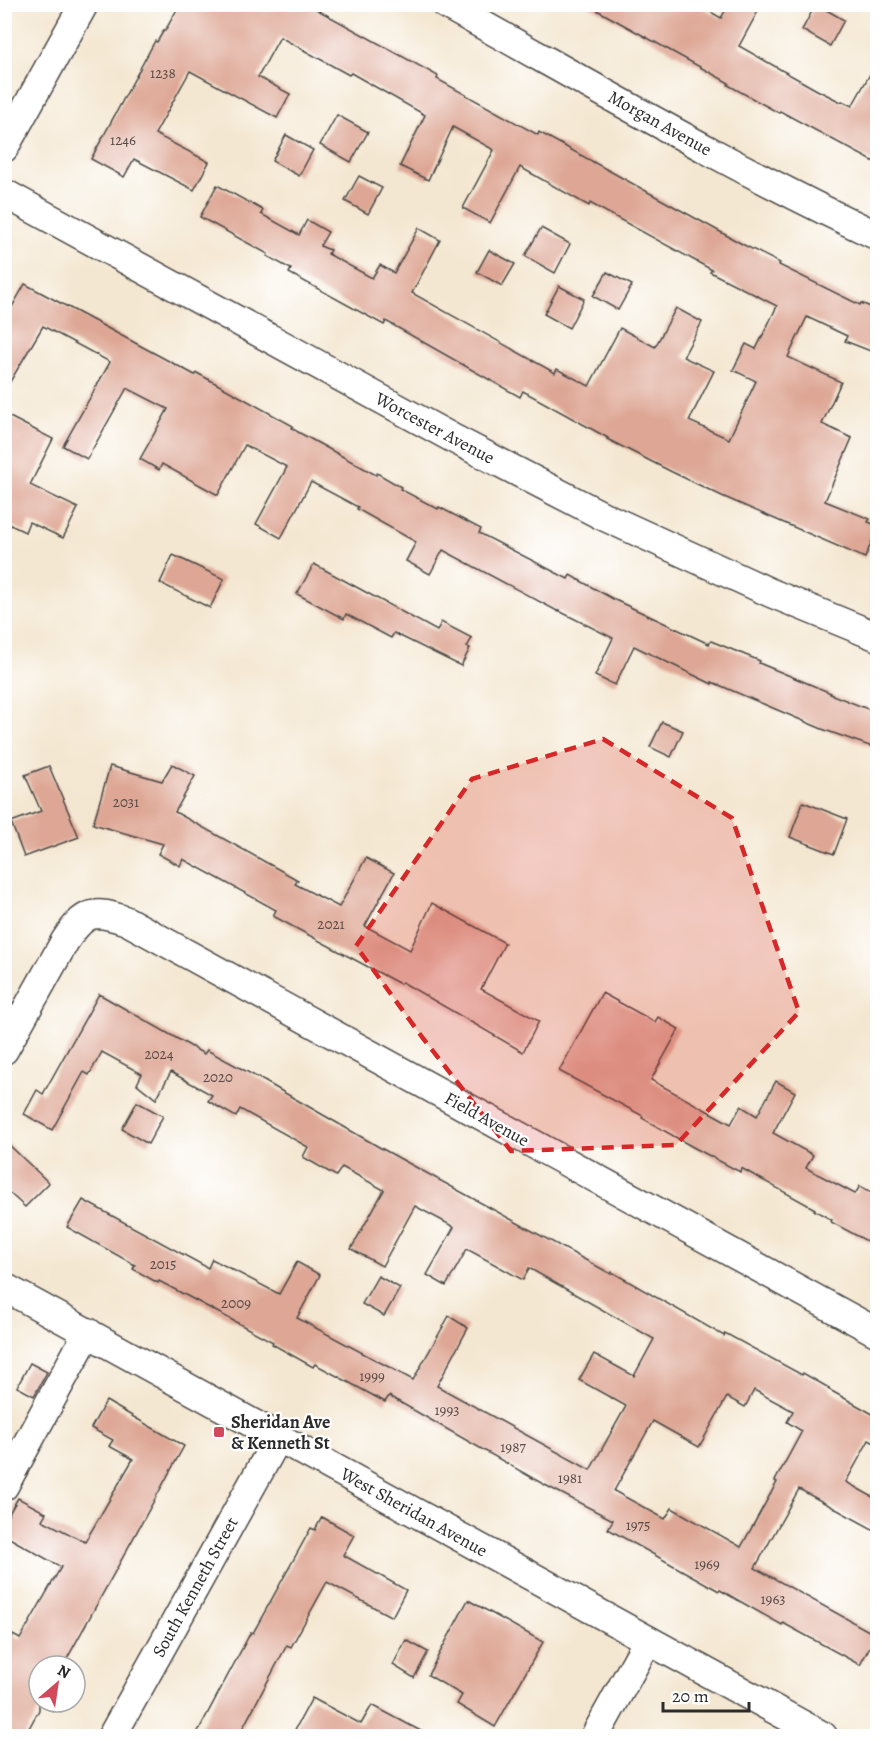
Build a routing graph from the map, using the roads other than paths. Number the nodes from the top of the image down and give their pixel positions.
1 (84, 4) edge
2 (445, 4) edge
3 (4, 148) edge
4 (4, 193) edge
5 (878, 236) edge
6 (878, 637) edge
7 (4, 1050) edge
8 (4, 1287) edge
9 (88, 1332) junction
10 (878, 1333) edge
11 (278, 1438) junction
12 (4, 1486) edge
13 (648, 1640) junction
14 (112, 1737) edge
15 (595, 1737) edge
16 (823, 1737) edge

1 - 3 street
2 - 5 street, Morgan Avenue
4 - 6 street, Worcester Avenue
7 - 10 street, Field Avenue
8 - 9 street, West Sheridan Avenue
9 - 11 street, West Sheridan Avenue
9 - 12 street
11 - 13 street, West Sheridan Avenue
11 - 14 street, South Kenneth Street
13 - 15 street
13 - 16 street, West Sheridan Avenue

